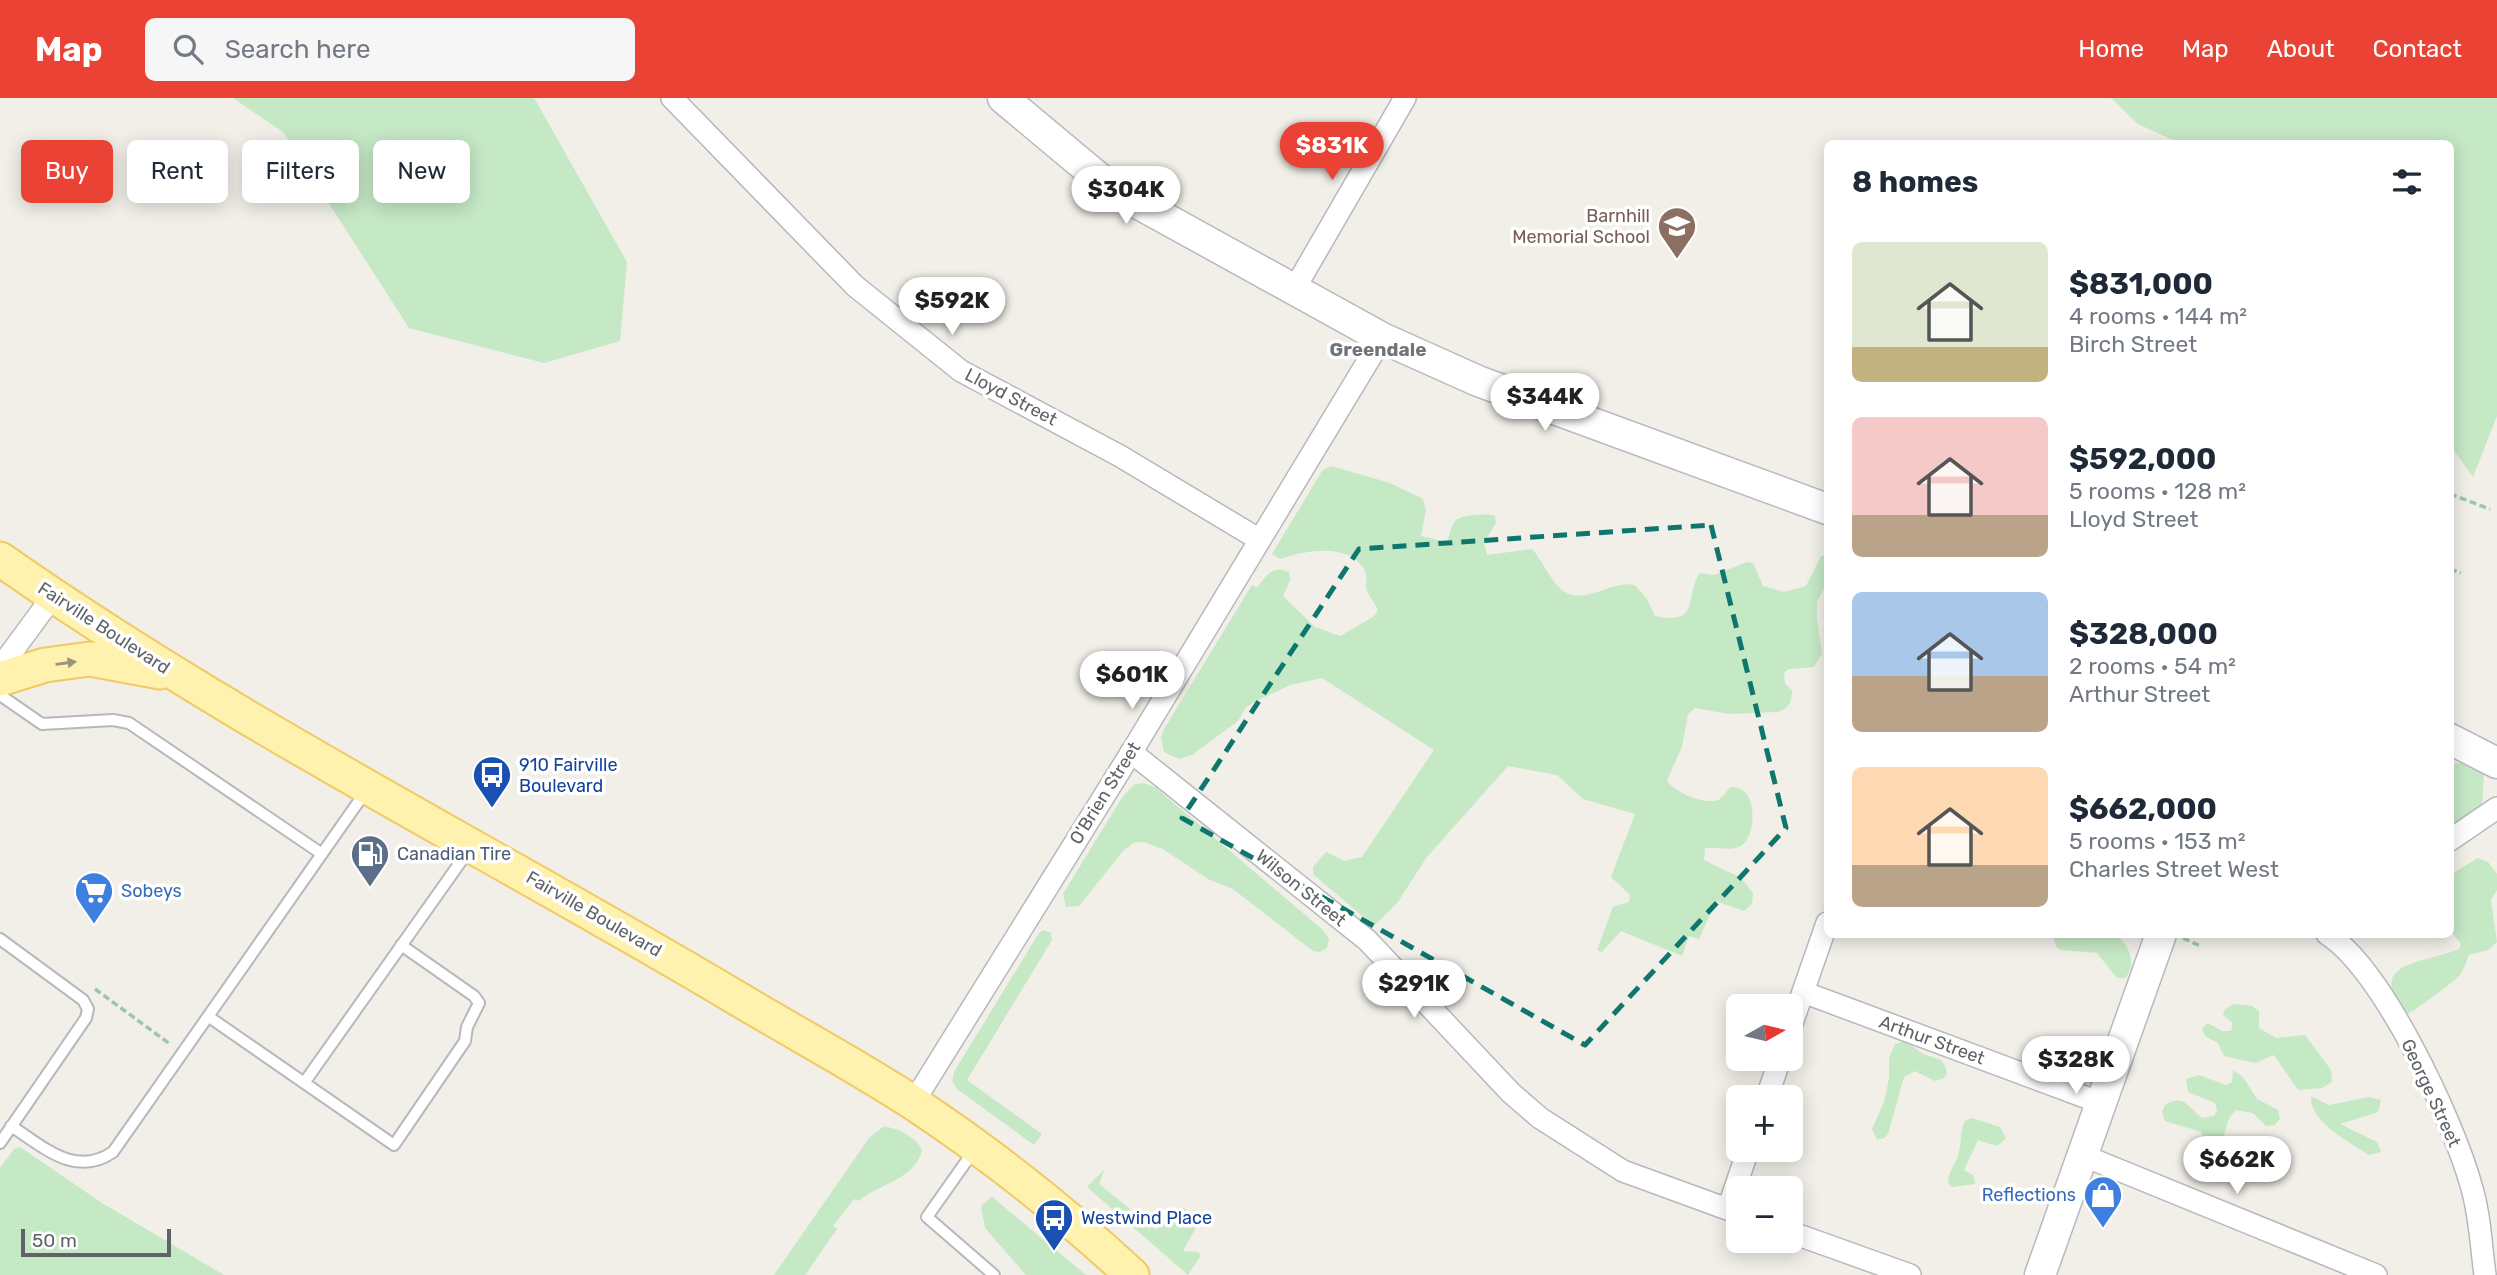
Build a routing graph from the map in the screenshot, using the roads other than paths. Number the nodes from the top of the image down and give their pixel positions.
1 (671, 98) edge
2 (1003, 98) edge
3 (1405, 98) edge
4 (1296, 288) junction
5 (1382, 338) junction
6 (1824, 508) edge
7 (1260, 540) junction
8 (0, 559) edge
9 (53, 596) junction
10 (0, 668) edge
11 (176, 676) junction
12 (0, 679) edge
13 (0, 695) edge
14 (2454, 741) edge
15 (1131, 752) junction
16 (2497, 763) edge
17 (368, 788) junction
18 (2497, 808) edge
19 (2454, 837) edge
20 (472, 845) junction
21 (322, 854) junction
22 (1824, 932) edge
23 (2160, 938) edge
24 (2332, 938) edge
25 (0, 939) edge
26 (401, 945) junction
27 (1803, 992) joint
28 (209, 1017) junction
29 (304, 1083) junction
30 (912, 1103) junction
31 (2101, 1103) junction
32 (11, 1126) junction
33 (0, 1143) edge
34 (976, 1146) junction
35 (2082, 1155) junction
36 (1726, 1208) edge
37 (1803, 1237) edge
38 (995, 1275) edge
39 (1132, 1275) edge
40 (1910, 1275) edge
41 (2040, 1275) edge
42 (2376, 1275) edge
43 (2485, 1275) edge

1 - 7 street, Lloyd Street
2 - 4 main road
3 - 4 street
4 - 5 main road
5 - 6 main road
5 - 7 street, O'Brien Street
7 - 15 street, O'Brien Street
8 - 9 main road, Fairville Boulevard
9 - 10 street
9 - 11 main road, Fairville Boulevard
12 -> 11 main road
11 - 17 main road, Fairville Boulevard
13 - 21 lane
14 - 16 main road
15 - 30 street, O'Brien Street
15 - 36 street, Wilson Street
17 - 20 main road, Fairville Boulevard
17 - 21 lane
18 - 19 street
20 - 26 lane
20 - 30 main road, Fairville Boulevard
21 - 28 lane
22 - 27 street
23 - 31 main road
24 - 43 street, George Street
25 - 32 lane
26 - 29 lane
26 - 29 lane
27 - 31 street, Arthur Street
28 - 29 lane
28 - 32 lane
30 - 34 main road, Fairville Boulevard
31 - 35 main road
32 - 33 lane
34 - 38 lane
34 - 39 main road, Fairville Boulevard
35 - 41 main road
35 - 42 street
37 - 40 street

